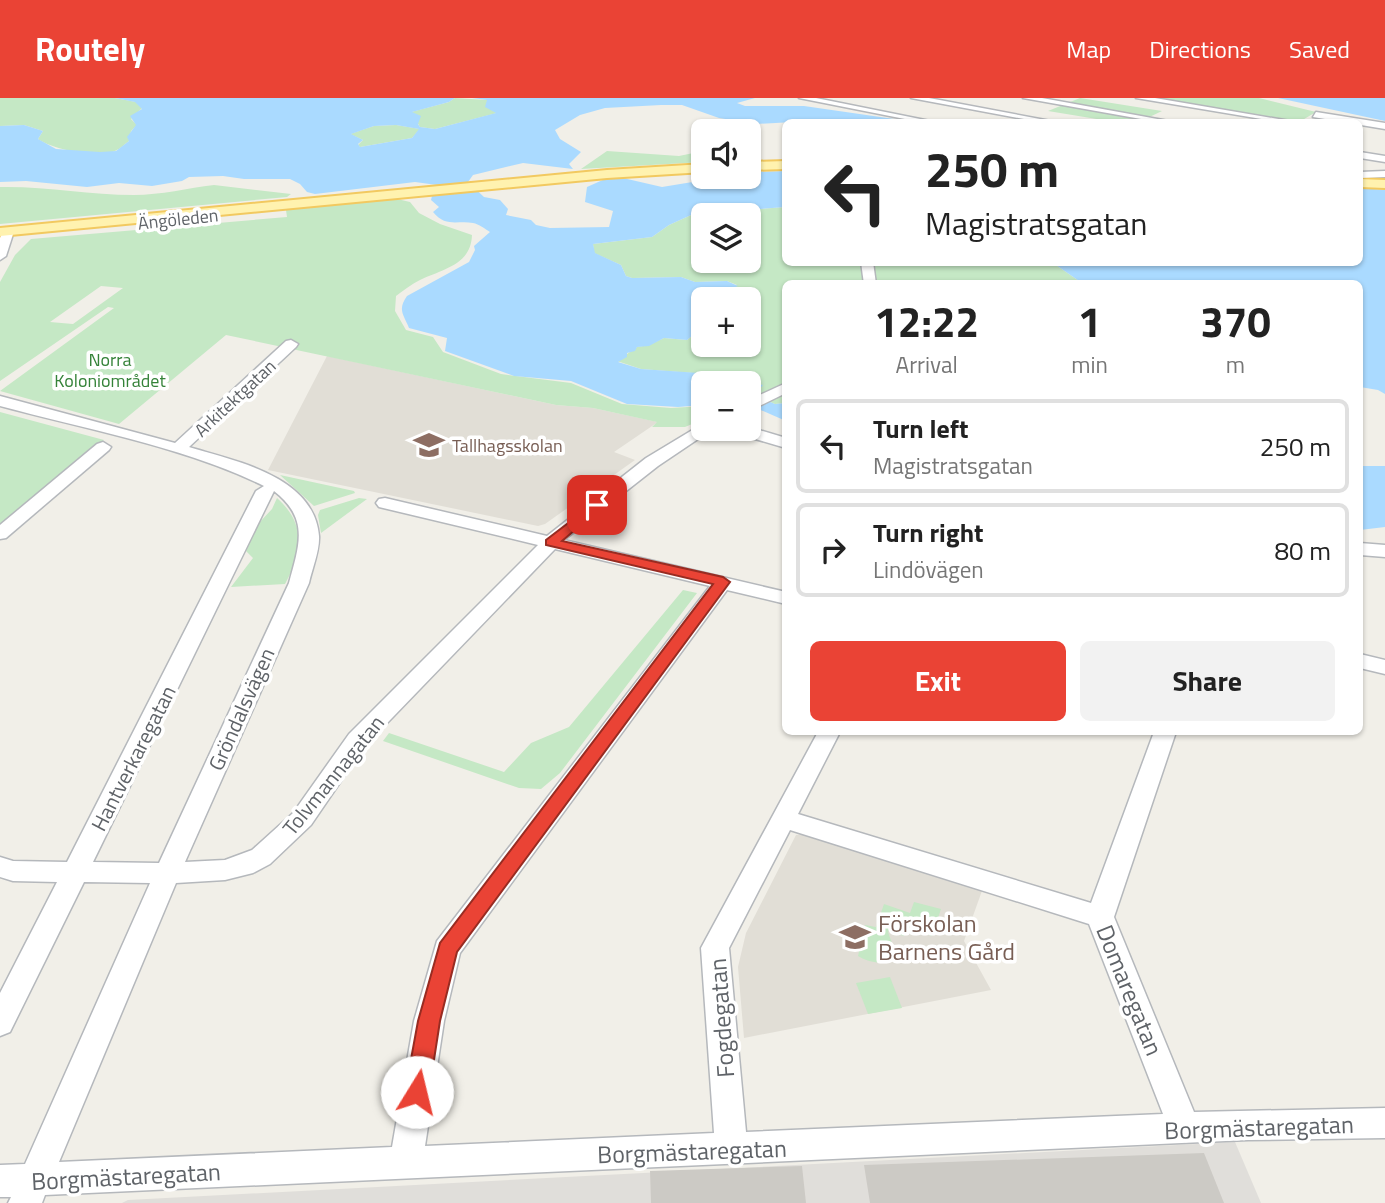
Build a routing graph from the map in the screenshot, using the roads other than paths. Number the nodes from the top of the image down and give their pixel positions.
1 (803, 98) edge
2 (915, 98) edge
3 (945, 98) edge
4 (1027, 98) edge
5 (1140, 98) edge
6 (1147, 98) edge
7 (935, 102) junction
8 (1112, 113) junction
9 (893, 115) junction
10 (915, 119) edge
11 (1034, 119) edge
12 (1095, 119) dead end
13 (1151, 119) edge
14 (1274, 119) edge
15 (1310, 119) edge
16 (1352, 119) edge
17 (1363, 121) edge
18 (1385, 125) edge
19 (1363, 155) edge
20 (1385, 159) edge
21 (782, 165) edge
22 (761, 166) edge
23 (691, 169) edge
24 (1385, 174) edge
25 (1363, 175) edge
26 (1363, 183) edge
27 (1385, 184) edge
28 (4, 233) edge
29 (0, 256) edge
30 (290, 344) dead end
31 (782, 389) edge
32 (761, 400) edge
33 (0, 401) edge
34 (761, 436) edge
35 (691, 437) edge
36 (782, 442) edge
37 (103, 447) dead end
38 (178, 449) junction
39 (265, 491) dead end
40 (385, 503) dead end
41 (0, 534) edge
42 (551, 542) junction
43 (1363, 549) edge
44 (1385, 551) edge
45 (723, 582) junction
46 (782, 597) edge
47 (1363, 662) edge
48 (1385, 667) edge
49 (827, 735) edge
50 (1164, 735) edge
51 (783, 818) junction
52 (0, 867) edge
53 (75, 872) junction
54 (167, 873) junction
55 (1100, 917) junction
56 (0, 1023) edge
57 (1385, 1122) edge
58 (1185, 1129) junction
59 (731, 1150) junction
60 (406, 1163) junction
61 (0, 1181) edge
62 (30, 1192) edge

1 - 9 street
2 - 7 street
3 - 7 street
4 - 8 street
5 - 6 street
6 - 8 street
6 - 14 street
7 - 9 street
7 - 11 street
8 - 12 street
8 - 13 street
9 - 10 street
15 - 16 street
17 - 18 street
19 - 20 street
21 - 22 main road
23 - 28 main road, Ängöleden
24 - 25 street
26 - 27 main road
28 - 29 street
30 - 38 street, Arkitektgatan
31 - 32 street
33 - 38 street, Gröndalsvägen
34 - 36 street
35 - 42 street, Tolvmannagatan
37 - 41 street
38 - 54 street, Gröndalsvägen
39 - 53 street, Hantverkaregatan
40 - 42 street
42 - 45 street
42 - 54 street, Tolvmannagatan
43 - 44 street
45 - 46 street
45 - 60 street
47 - 48 street
49 - 51 street, Fogdegatan
50 - 55 street, Domaregatan
51 - 55 street
51 - 59 street, Fogdegatan
52 - 53 street, Tolvmannagatan
53 - 54 street, Tolvmannagatan
53 - 56 street, Hantverkaregatan
54 - 62 street, Gröndalsvägen
55 - 58 street, Domaregatan
57 - 58 street, Borgmästaregatan
58 - 59 street, Borgmästaregatan
59 - 60 street, Borgmästaregatan
60 - 62 street, Borgmästaregatan
61 - 62 street, Borgmästaregatan

